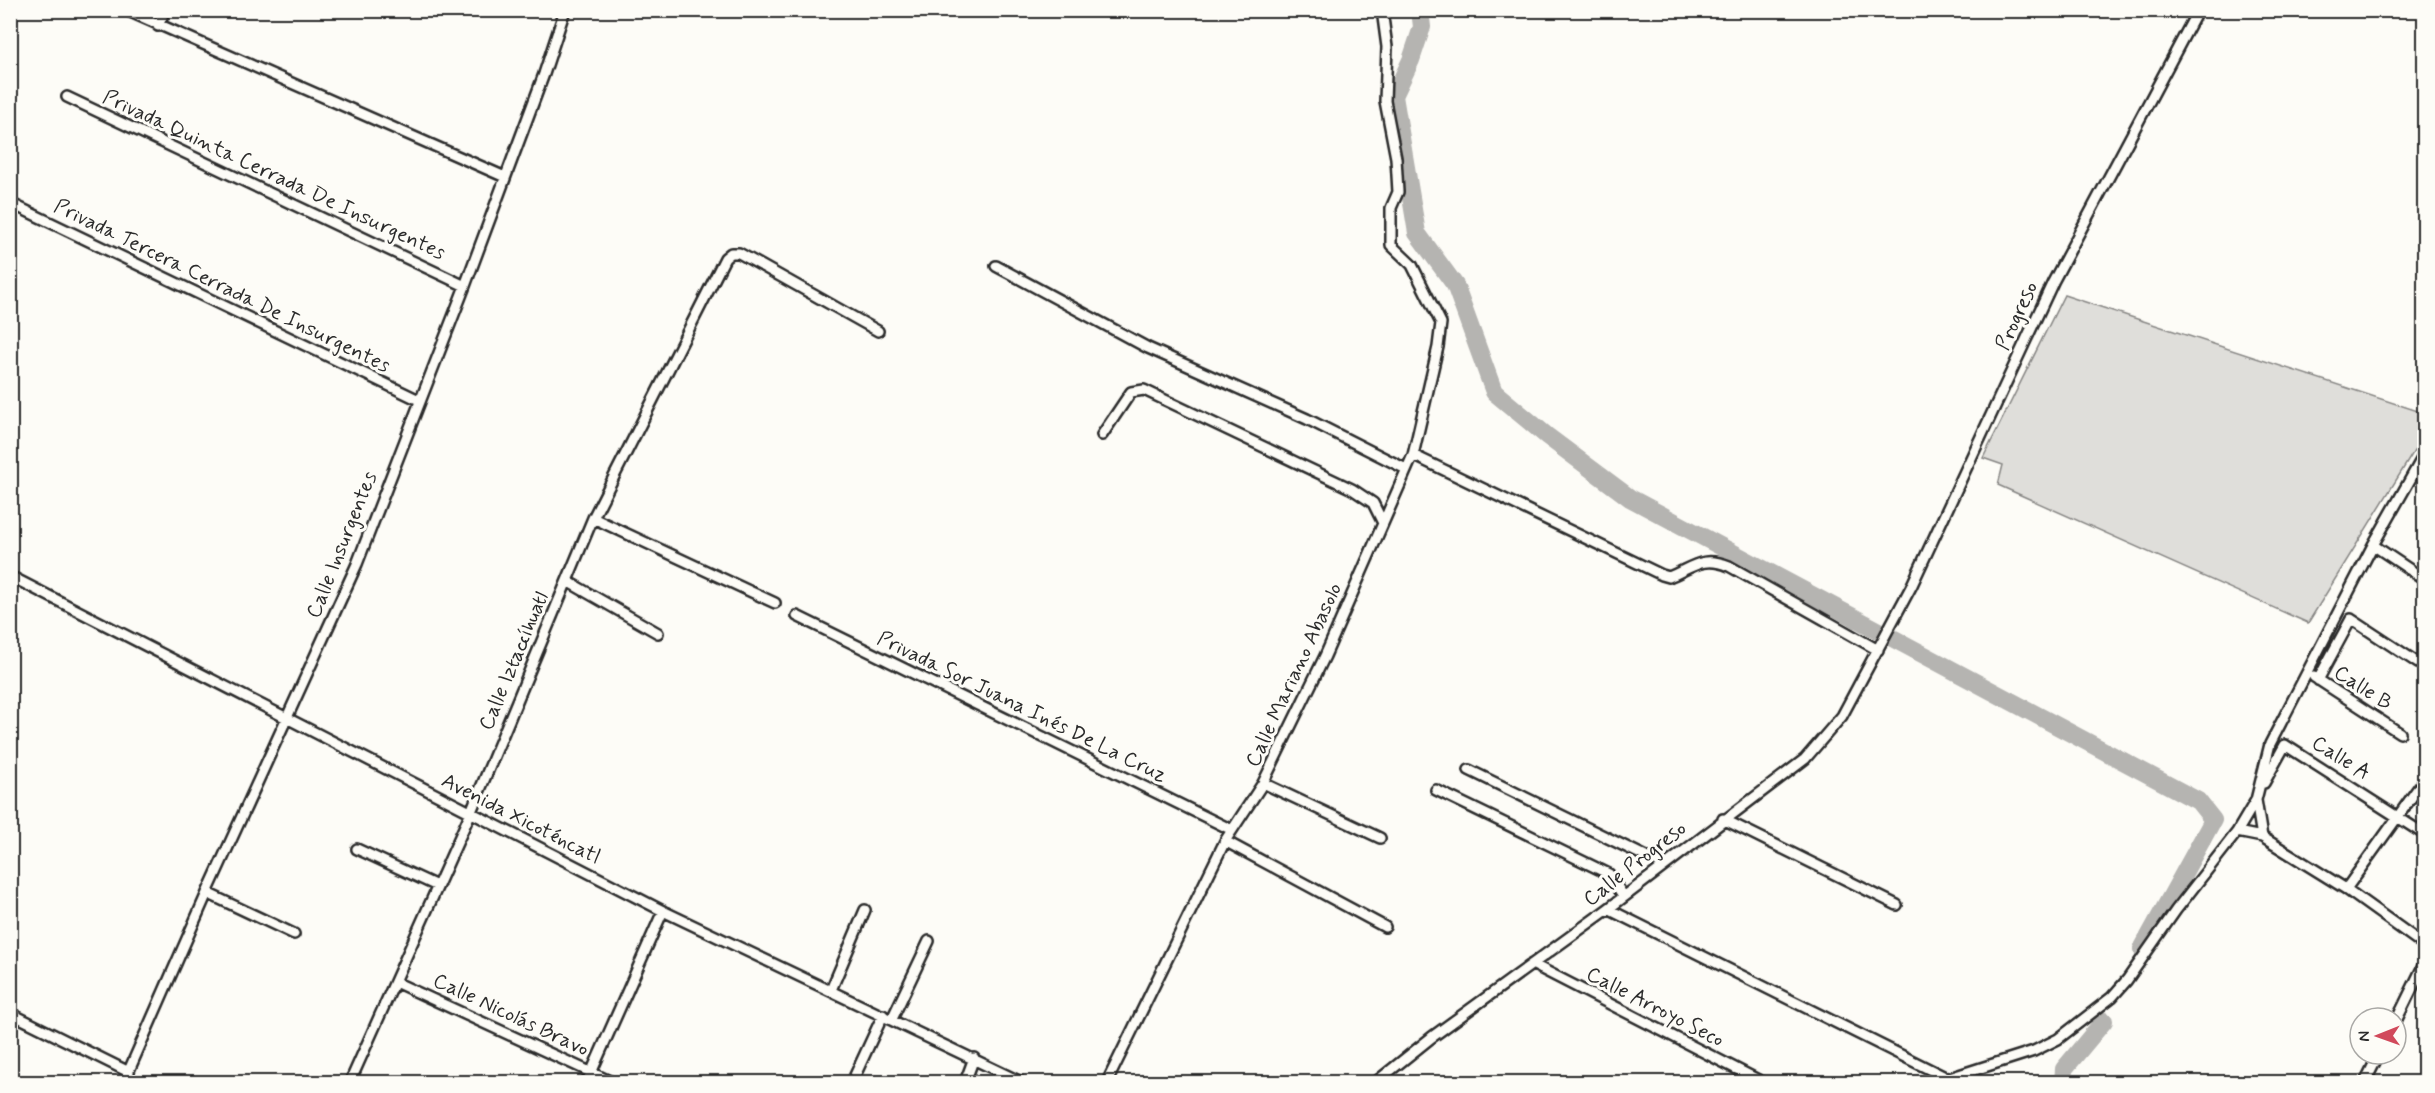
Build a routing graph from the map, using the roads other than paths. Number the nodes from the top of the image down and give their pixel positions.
1 (126, 10) edge
2 (165, 10) edge
3 (565, 10) edge
4 (1382, 10) edge
5 (2198, 10) edge
6 (158, 26) junction
7 (67, 97) dead end
8 (505, 177) junction
9 (10, 203) edge
10 (996, 266) dead end
11 (465, 286) junction
12 (878, 331) dead end
13 (418, 400) junction
14 (1102, 435) dead end
15 (1413, 455) junction
16 (2424, 455) edge
17 (1406, 469) junction
18 (593, 519) junction
19 (1383, 523) junction
20 (2373, 545) junction
21 (10, 576) edge
22 (2424, 579) edge
23 (567, 581) junction
24 (775, 603) dead end
25 (796, 616) dead end
26 (658, 633) dead end
27 (1880, 647) junction
28 (2424, 667) edge
29 (2307, 672) junction
30 (2318, 680) junction
31 (288, 718) junction
32 (2400, 734) dead end
33 (1469, 770) dead end
34 (2424, 780) edge
35 (1263, 783) junction
36 (1436, 790) dead end
37 (2257, 798) junction
38 (470, 814) junction
39 (2399, 816) junction
40 (1723, 819) junction
41 (1232, 830) junction
42 (2237, 832) junction
43 (2424, 834) edge
44 (2262, 837) junction
45 (1380, 838) dead end
46 (1226, 841) junction
47 (357, 849) dead end
48 (1663, 865) junction
49 (437, 886) junction
50 (2346, 890) junction
51 (207, 893) junction
52 (1624, 897) junction
53 (1897, 905) dead end
54 (1608, 909) junction
55 (865, 910) dead end
56 (663, 911) junction
57 (1385, 927) dead end
58 (294, 934) dead end
59 (929, 941) dead end
60 (2424, 945) edge
61 (1532, 963) junction
62 (2424, 964) edge
63 (395, 982) junction
64 (831, 990) junction
65 (2403, 1006) edge
66 (10, 1013) edge
67 (888, 1017) junction
68 (974, 1058) junction
69 (2373, 1066) edge
70 (129, 1072) junction
71 (592, 1072) junction
72 (1947, 1078) junction
73 (124, 1083) edge
74 (350, 1083) edge
75 (587, 1083) edge
76 (612, 1083) edge
77 (852, 1083) edge
78 (965, 1083) edge
79 (1021, 1083) edge
80 (1107, 1083) edge
81 (1376, 1083) edge
82 (1762, 1083) edge
83 (1937, 1083) edge
84 (2365, 1083) edge

1 - 6 street
2 - 6 street
3 - 8 street, Calle Insurgentes
4 - 15 street, Calle Mariano Abasolo
5 - 27 street, Progreso
6 - 8 street
7 - 11 street, Privada Quinta Cerrada De Insurgentes
8 - 11 street, Calle Insurgentes
9 - 13 street, Privada Tercera Cerrada De Insurgentes
10 - 17 street
11 - 13 street, Calle Insurgentes
12 - 18 street, Calle Iztaccíhuatl
13 - 31 street, Calle Insurgentes
14 - 19 street
15 - 17 street, Calle Mariano Abasolo
15 - 27 street
16 - 20 street
17 - 19 street, Calle Mariano Abasolo
18 - 23 street, Calle Iztaccíhuatl
18 - 24 street
19 - 35 street, Calle Mariano Abasolo
20 - 22 street
20 - 29 street
21 - 31 street, Avenida Xicoténcatl
23 - 26 street
23 - 38 street, Calle Iztaccíhuatl
25 - 41 street, Privada Sor Juana Inés De La Cruz
27 - 40 street, Calle Progreso
28 - 30 street
29 - 30 street, Calle B
29 - 37 street
30 - 32 street, Calle B
31 - 38 street, Avenida Xicoténcatl
31 - 51 street, Calle Insurgentes
33 - 48 street
34 - 39 street
35 - 41 street, Calle Mariano Abasolo
35 - 45 street
36 - 52 street
37 - 39 street, Calle A
37 - 42 street
37 - 44 street
38 - 49 street, Calle Iztaccíhuatl
38 - 56 street, Avenida Xicoténcatl
39 - 43 street, Calle A
39 - 50 street
40 - 48 street, Calle Progreso
40 - 53 street
41 - 46 street, Calle Mariano Abasolo
42 - 44 street
42 - 72 street
44 - 50 street
46 - 57 street
46 - 80 street, Calle Mariano Abasolo
47 - 49 street
48 - 52 street, Calle Progreso
49 - 63 street, Calle Iztaccíhuatl
50 - 60 street
51 - 58 street
51 - 70 street, Calle Insurgentes
52 - 54 street, Calle Progreso
54 - 61 street, Calle Progreso
54 - 72 street
55 - 64 street
56 - 64 street, Avenida Xicoténcatl
56 - 71 street
59 - 67 street
61 - 81 street, Calle Progreso
61 - 82 street, Calle Arroyo Seco
62 - 65 street
63 - 71 street, Calle Nicolás Bravo
63 - 74 street, Calle Iztaccíhuatl
64 - 67 street, Avenida Xicoténcatl
66 - 70 street
67 - 68 street, Avenida Xicoténcatl
67 - 77 street
68 - 78 street
68 - 79 street, Avenida Xicoténcatl
69 - 84 street
70 - 73 street, Calle Insurgentes
71 - 75 street
71 - 76 street, Calle Nicolás Bravo
72 - 83 street

